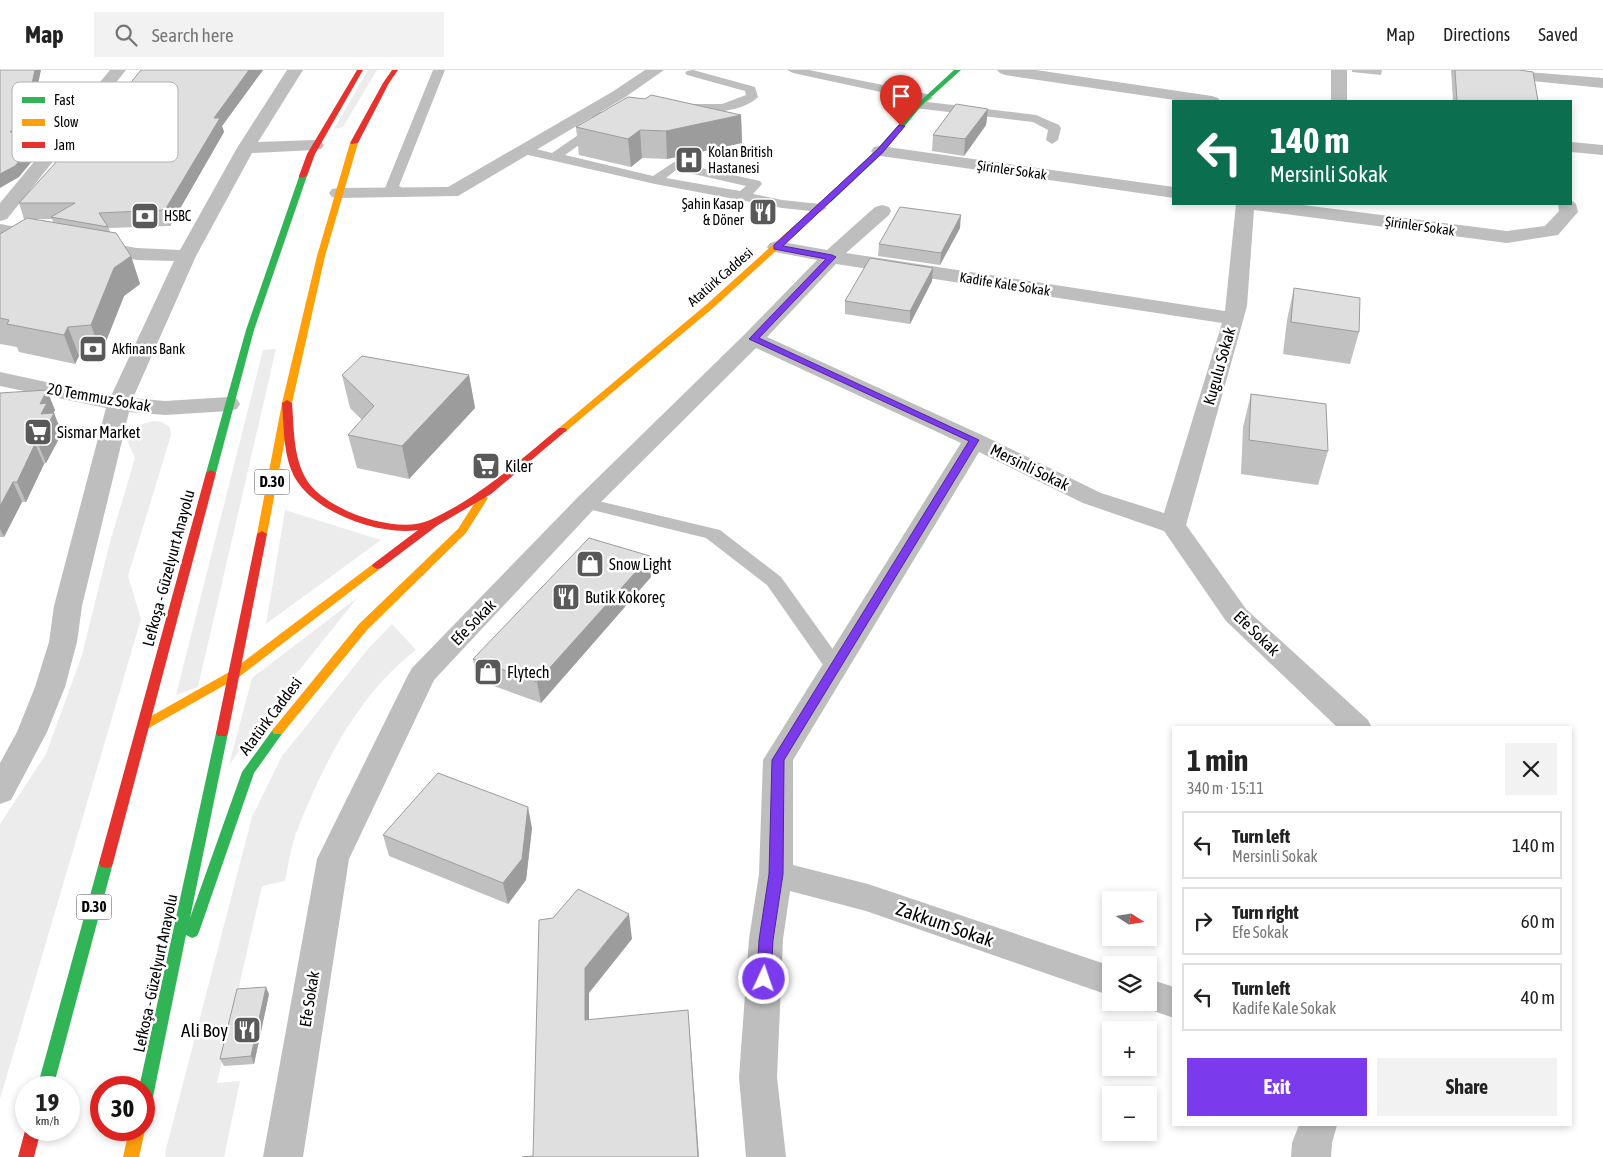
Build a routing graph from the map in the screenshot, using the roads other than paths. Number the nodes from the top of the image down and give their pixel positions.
1 (118, 70) edge
2 (295, 70) edge
3 (360, 70) edge
4 (395, 70) edge
5 (439, 70) edge
6 (656, 70) edge
7 (793, 70) edge
8 (845, 70) edge
9 (958, 70) edge
10 (1005, 70) edge
11 (1339, 70) edge
12 (1510, 72) edge
13 (692, 73) dead end
14 (830, 78) junction
15 (108, 82) edge
16 (1603, 82) edge
17 (618, 95) junction
18 (637, 98) edge
19 (1205, 100) edge
20 (1339, 100) edge
21 (923, 101) junction
22 (675, 106) edge
23 (589, 112) junction
24 (1052, 140) dead end
25 (315, 145) junction
26 (1572, 147) edge
27 (246, 148) junction
28 (524, 150) junction
29 (1603, 150) edge
30 (880, 151) junction
31 (554, 157) junction
32 (43, 162) edge
33 (1172, 192) edge
34 (404, 193) junction
35 (338, 194) junction
36 (1245, 205) edge
37 (1262, 205) edge
38 (1567, 205) edge
39 (820, 208) junction
40 (882, 211) dead end
41 (0, 215) edge
42 (0, 230) edge
43 (777, 247) junction
44 (186, 256) junction
45 (832, 257) junction
46 (1233, 318) junction
47 (753, 339) junction
48 (0, 379) edge
49 (287, 403) junction
50 (119, 404) junction
51 (229, 404) junction
52 (974, 440) junction
53 (487, 492) junction
54 (586, 503) junction
55 (433, 524) junction
56 (1173, 525) junction
57 (835, 667) junction
58 (235, 674) junction
59 (144, 726) junction
60 (1354, 726) edge
61 (0, 792) edge
62 (776, 874) junction
63 (1102, 979) edge
64 (1157, 997) edge
65 (1172, 1002) edge
66 (164, 1011) junction
67 (48, 1076) edge
68 (150, 1076) edge
69 (1318, 1126) edge
70 (30, 1141) edge
71 (135, 1141) edge
72 (26, 1157) edge
73 (131, 1157) edge
74 (283, 1157) edge
75 (766, 1157) edge
76 (1311, 1157) edge

1 - 15 street
2 - 27 street
3 - 25 main road, Lefkoşa - Güzelyurt Anayolu / D.30
4 - 35 main road, Lefkoşa - Güzelyurt Anayolu / D.30
5 - 34 lane
6 - 17 street
7 - 14 lane
8 - 14 lane
9 - 21 main road, Atatürk Caddesi
10 - 19 street
11 - 20 street
12 - 16 street
13 - 22 lane
14 - 21 lane
17 - 18 lane
17 - 23 street
21 - 24 lane
21 - 30 main road, Atatürk Caddesi
23 - 28 street
23 - 31 lane
25 - 27 street
25 - 51 main road, Lefkoşa - Güzelyurt Anayolu / D.30
26 - 29 street
27 - 44 street
28 - 31 lane
28 - 34 street
30 - 33 street, Şirinler Sokak
30 - 39 main road, Atatürk Caddesi
31 - 39 lane
32 - 41 street
34 - 35 street
35 - 49 main road, Lefkoşa - Güzelyurt Anayolu / D.30
36 - 46 street, Kugulu Sokak
37 - 38 street, Şirinler Sokak
39 - 43 main road, Atatürk Caddesi
40 - 45 street, Efe Sokak
42 - 44 street
43 - 45 street, Kadife Kale Sokak
43 - 53 main road, Atatürk Caddesi
44 - 50 street
45 - 46 street, Kadife Kale Sokak
45 - 47 street, Efe Sokak
46 - 56 street, Kugulu Sokak
47 - 52 street, Mersinli Sokak
47 - 54 street, Efe Sokak
48 - 50 street, 20 Temmuz Sokak
49 - 55 main road
49 - 58 main road, Lefkoşa - Güzelyurt Anayolu / D.30
50 - 51 street, 20 Temmuz Sokak
50 - 61 street
51 - 59 main road, Lefkoşa - Güzelyurt Anayolu / D.30
52 - 56 street, Mersinli Sokak
52 - 57 street
53 - 55 main road, Atatürk Caddesi
53 - 66 main road, Atatürk Caddesi
54 - 57 lane
54 - 74 street, Efe Sokak
55 - 58 main road, Atatürk Caddesi
56 - 60 street, Efe Sokak
57 - 62 street
58 - 59 main road, Atatürk Caddesi
58 - 66 main road, Lefkoşa - Güzelyurt Anayolu / D.30
59 - 67 main road, Lefkoşa - Güzelyurt Anayolu / D.30
62 - 63 street, Zakkum Sokak
62 - 75 street
64 - 65 street
66 - 68 main road, Lefkoşa - Güzelyurt Anayolu / D.30
69 - 76 street
70 - 72 main road
71 - 73 main road

